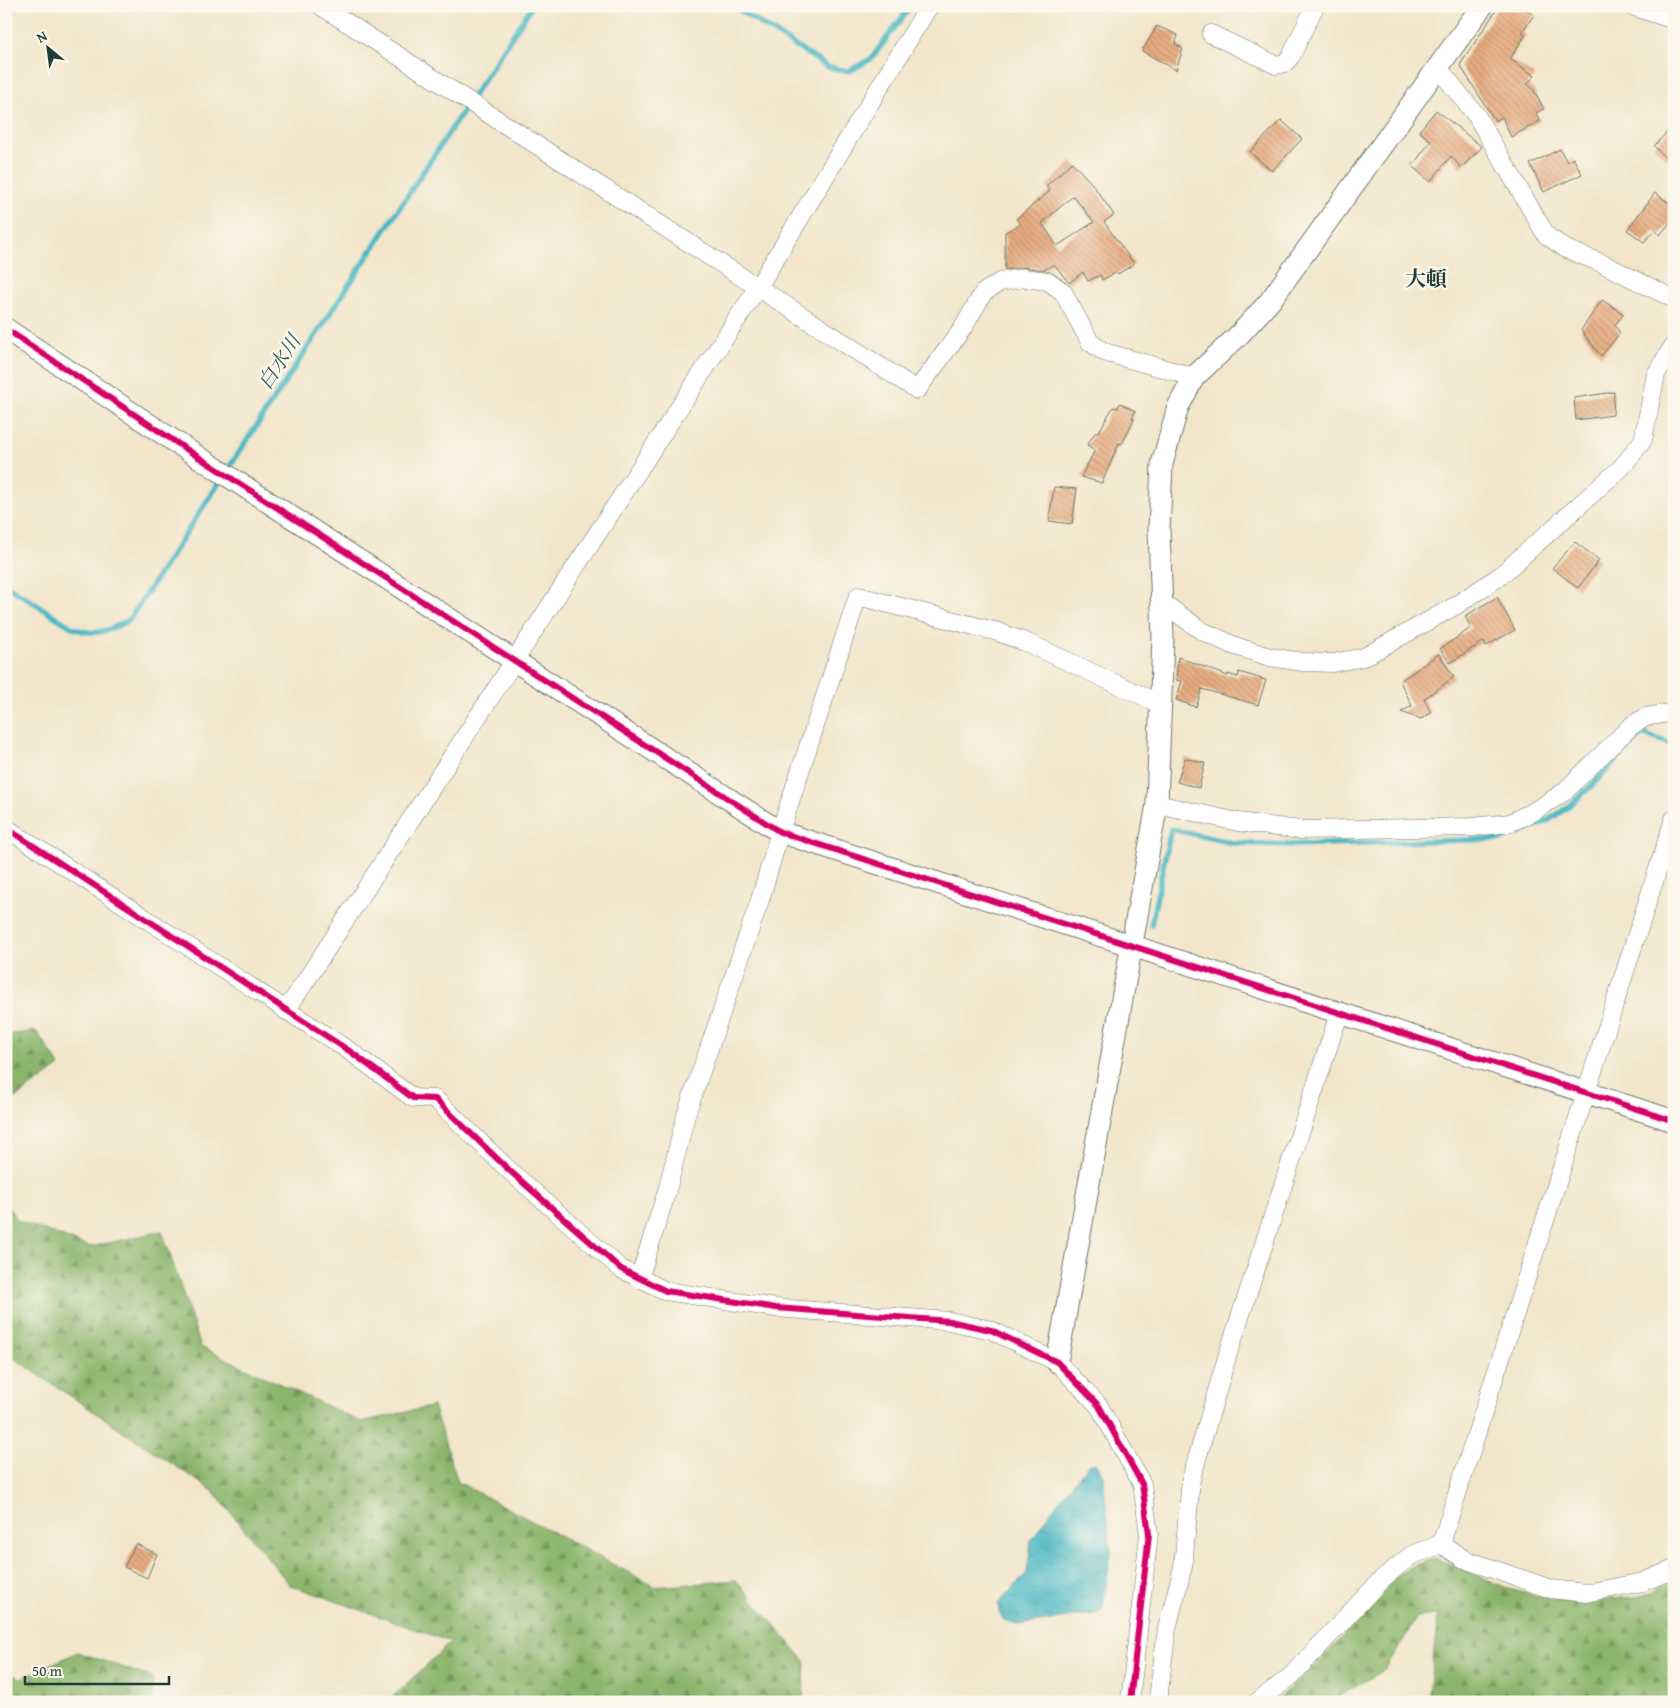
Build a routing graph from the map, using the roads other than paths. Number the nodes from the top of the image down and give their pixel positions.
1 (321, 6) edge
2 (929, 6) edge
3 (1315, 6) edge
4 (1482, 6) edge
5 (1632, 6) edge
6 (1674, 20) edge
7 (1211, 34) dead end
8 (1439, 69) junction
9 (758, 287) junction
10 (1674, 299) edge
11 (6, 329) edge
12 (1674, 345) edge
13 (1194, 377) junction
14 (1163, 603) junction
15 (514, 662) junction
16 (1160, 704) junction
17 (1674, 712) edge
18 (1158, 804) junction
19 (1674, 819) edge
20 (6, 828) edge
21 (780, 832) junction
22 (1131, 947) junction
23 (286, 1011) junction
24 (1339, 1014) junction
25 (1585, 1093) junction
26 (1674, 1121) edge
27 (639, 1279) junction
28 (1057, 1362) junction
29 (1442, 1544) junction
30 (1674, 1569) edge
31 (1130, 1702) edge
32 (1160, 1702) edge
33 (1257, 1702) edge

1 - 9 street
2 - 9 street
3 - 7 street
4 - 8 street
5 - 6 street
8 - 10 street
8 - 13 street
9 - 13 street
9 - 15 street
11 - 15 street
12 - 14 street
13 - 14 street
14 - 16 street
15 - 21 street
15 - 23 street
16 - 18 street
16 - 21 street
17 - 18 street
18 - 22 street
19 - 25 street
20 - 23 street
21 - 22 street
21 - 27 street
22 - 24 street
22 - 28 street
23 - 27 street
24 - 25 street
24 - 32 street
25 - 26 street
25 - 29 street
27 - 28 street
28 - 31 street
29 - 30 street
29 - 33 street

